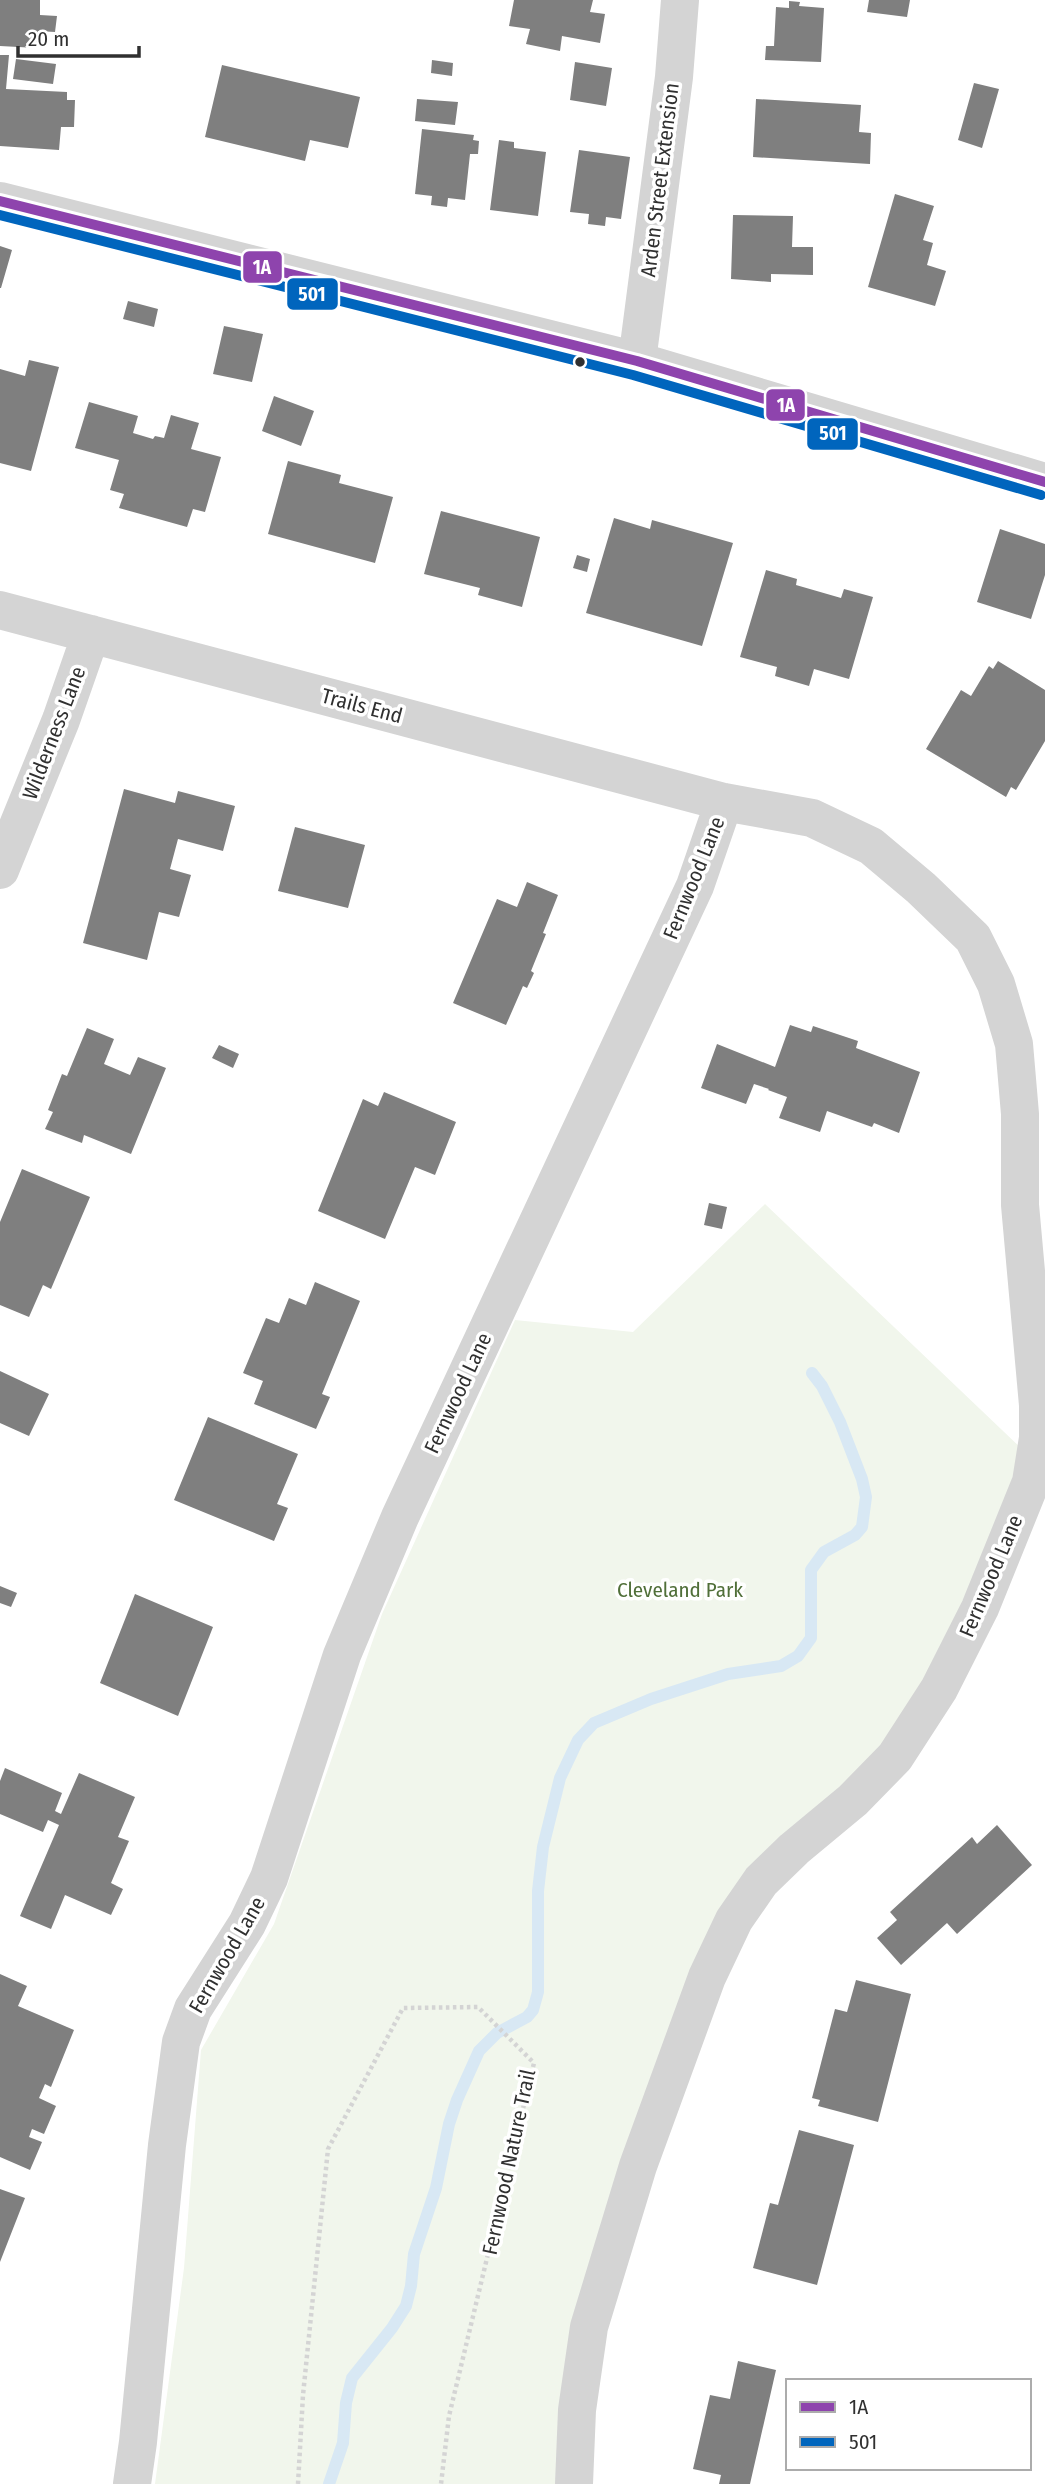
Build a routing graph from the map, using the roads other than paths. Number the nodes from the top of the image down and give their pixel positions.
1 (680, 0) edge
2 (0, 201) edge
3 (636, 360) junction
4 (1045, 482) edge
5 (0, 610) edge
6 (91, 634) junction
7 (724, 802) junction
8 (0, 870) edge
9 (132, 2484) edge
10 (574, 2484) edge

1 - 3 street, Arden Street Extension
2 - 3 street
3 - 4 street
5 - 6 street, Trails End
6 - 7 street, Trails End
6 - 8 street, Wilderness Lane
7 - 9 street, Fernwood Lane
7 - 10 street, Fernwood Lane

